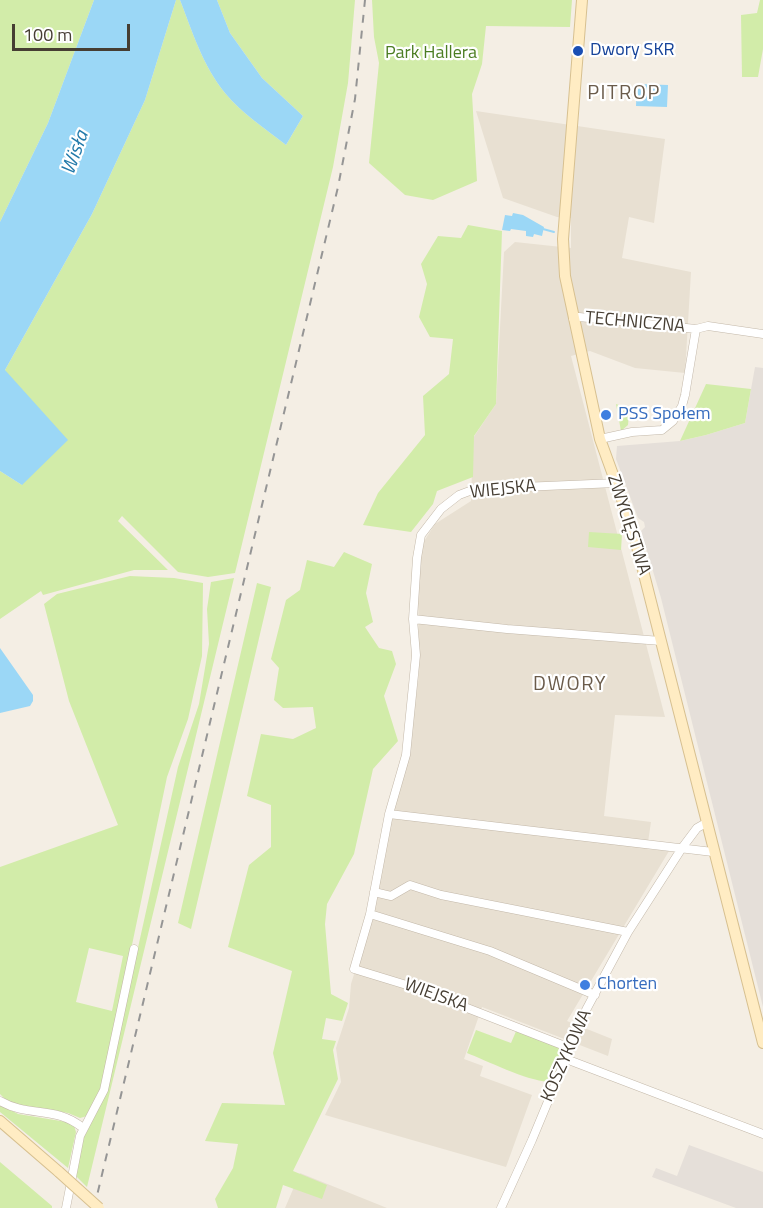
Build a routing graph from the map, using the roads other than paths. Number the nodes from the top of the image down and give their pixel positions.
1 (582, 0) edge
2 (573, 318) junction
3 (696, 329) junction
4 (763, 334) edge
5 (600, 439) junction
6 (616, 483) junction
7 (412, 619) junction
8 (661, 641) junction
9 (389, 814) junction
10 (706, 823) junction
11 (682, 848) junction
12 (713, 852) junction
13 (374, 892) junction
14 (370, 914) junction
15 (628, 932) junction
16 (134, 949) dead end
17 (595, 995) junction
18 (763, 1042) edge
19 (570, 1048) junction
20 (566, 1059) junction
21 (0, 1101) edge
22 (0, 1121) edge
23 (83, 1128) junction
24 (763, 1134) edge
25 (66, 1208) edge
26 (99, 1208) edge
27 (501, 1208) edge

1 - 2 street, ZWYCIĘSTWA
2 - 3 street, TECHNICZNA
2 - 5 street, ZWYCIĘSTWA
3 - 4 street, TECHNICZNA
3 - 5 street, TECHNICZNA
5 - 6 street, ZWYCIĘSTWA
6 - 7 street, WIEJSKA
6 - 8 street, ZWYCIĘSTWA
7 - 8 street
7 - 9 street, WIEJSKA
8 - 10 street, ZWYCIĘSTWA
9 - 11 street
9 - 13 street, WIEJSKA
10 - 11 street, KOSZYKOWA
10 - 12 street, ZWYCIĘSTWA
11 - 12 street
11 - 15 street, KOSZYKOWA
12 - 18 street, ZWYCIĘSTWA
13 - 14 street, WIEJSKA
13 - 15 street
14 - 17 street
14 - 19 street, WIEJSKA
15 - 17 street, KOSZYKOWA
16 - 23 street
17 - 19 street, KOSZYKOWA
19 - 20 street, KOSZYKOWA
20 - 24 street
20 - 27 street, KOSZYKOWA
21 - 23 street
22 - 26 street, bridge
23 - 25 street

